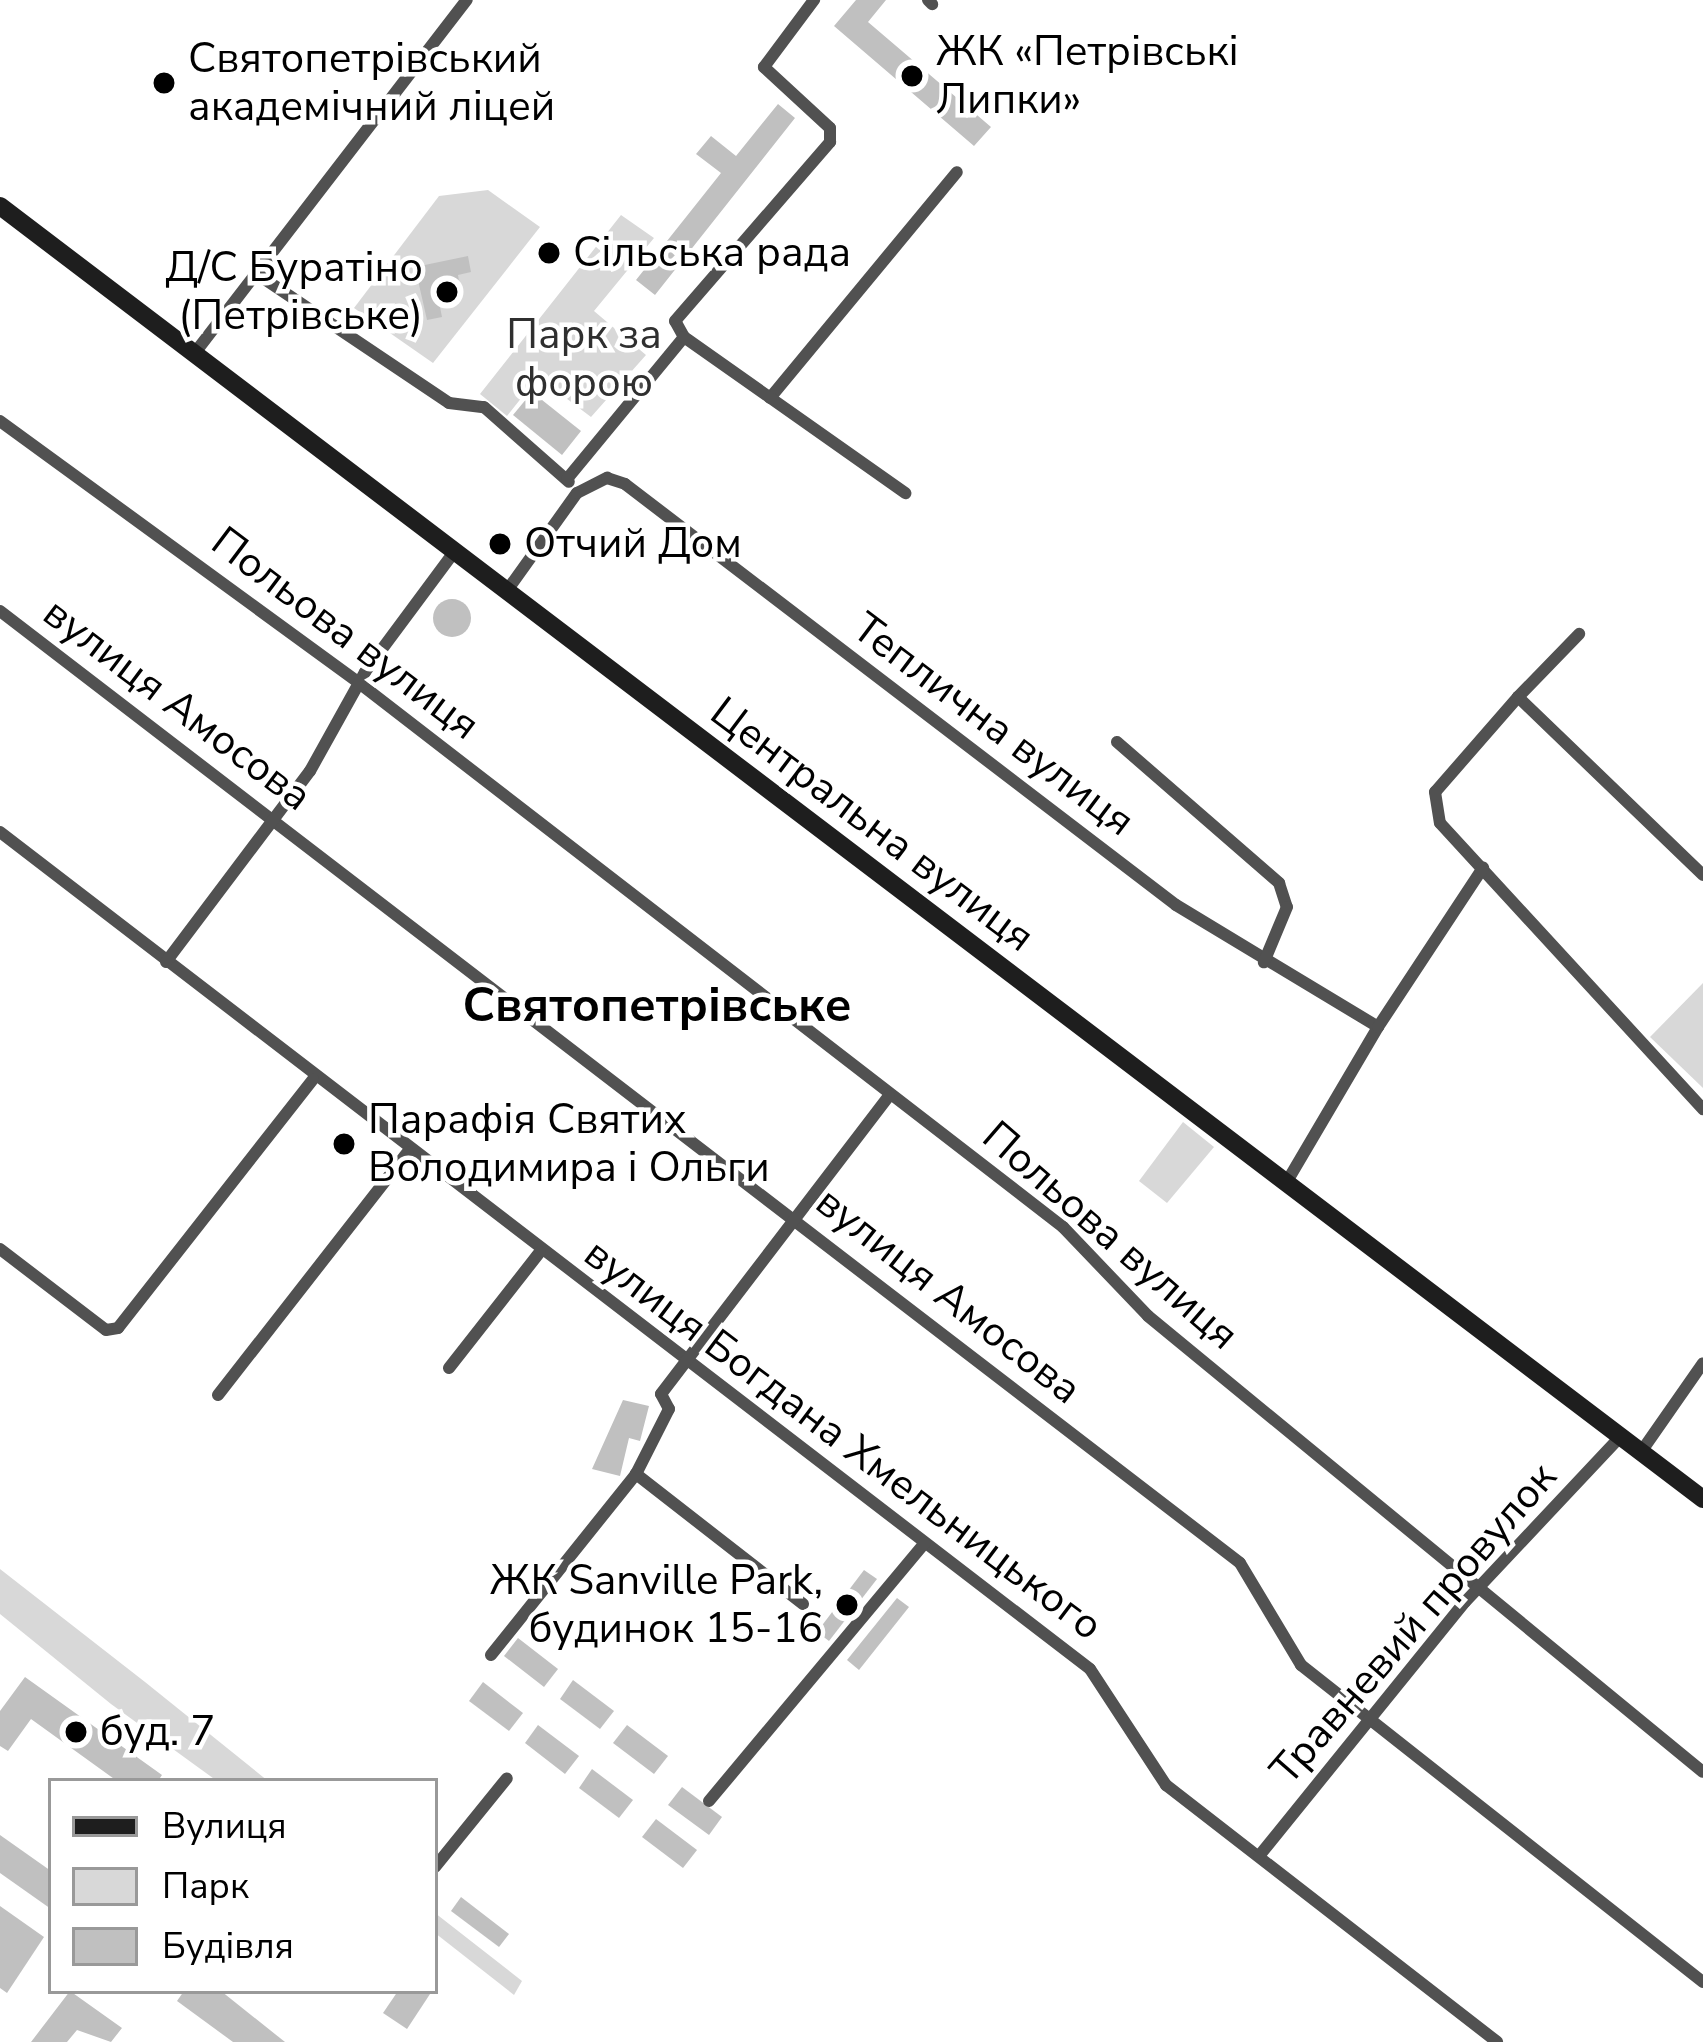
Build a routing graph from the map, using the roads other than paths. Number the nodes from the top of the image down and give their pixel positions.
1 (467, 0) edge
2 (814, 0) edge
3 (957, 172) dead end
4 (0, 206) edge
5 (257, 274) junction
6 (684, 337) junction
7 (194, 354) junction
8 (770, 398) junction
9 (0, 421) edge
10 (567, 478) junction
11 (577, 493) junction
12 (905, 493) dead end
13 (454, 552) junction
14 (506, 592) junction
15 (0, 611) edge
16 (1579, 634) dead end
17 (359, 683) junction
18 (1518, 697) junction
19 (1117, 742) dead end
20 (274, 820) junction
21 (0, 832) edge
22 (1483, 868) junction
23 (1703, 874) edge
24 (166, 962) junction
25 (1264, 962) junction
26 (1378, 1027) junction
27 (313, 1079) junction
28 (890, 1096) junction
29 (1703, 1109) edge
30 (408, 1152) junction
31 (1286, 1183) junction
32 (795, 1219) junction
33 (0, 1249) edge
34 (540, 1252) junction
35 (687, 1361) junction
36 (1703, 1363) edge
37 (449, 1369) dead end
38 (218, 1395) dead end
39 (1621, 1436) junction
40 (1641, 1453) junction
41 (636, 1474) junction
42 (1703, 1498) edge
43 (926, 1543) junction
44 (1484, 1587) junction
45 (802, 1604) dead end
46 (491, 1654) dead end
47 (1368, 1718) junction
48 (1703, 1772) edge
49 (507, 1778) dead end
50 (709, 1801) dead end
51 (1259, 1856) junction
52 (438, 1864) edge
53 (1703, 1982) edge
54 (1497, 2042) edge

1 - 5 street
2 - 6 street
3 - 8 street
4 - 7 main road, Центральна вулиця
5 - 7 street
5 - 10 street
6 - 8 street
6 - 10 street
7 - 13 main road, Центральна вулиця
8 - 12 street
9 - 17 street, Польова вулиця
10 - 11 street
11 - 14 street
11 - 25 street, Теплична вулиця
13 - 14 main road, Центральна вулиця
13 - 17 street
14 - 31 main road, Центральна вулиця
15 - 20 street, вулиця Амосова
16 - 18 street
17 - 20 street
17 - 28 street, Польова вулиця
18 - 22 street
18 - 23 street
19 - 25 street
20 - 24 street
20 - 32 street, вулиця Амосова
21 - 24 street, вулиця Богдана Хмельницького
22 - 26 street
22 - 29 street
24 - 27 street, вулиця Богдана Хмельницького
25 - 26 street, Теплична вулиця
26 - 31 street
27 - 30 street, вулиця Богдана Хмельницького
27 - 33 street
28 - 32 street
28 - 44 street, Польова вулиця
30 - 34 street, вулиця Богдана Хмельницького
30 - 38 street
31 - 39 main road, Центральна вулиця
32 - 35 street
32 - 47 street, вулиця Амосова
34 - 35 street, вулиця Богдана Хмельницького
34 - 37 street
35 - 41 street
35 - 43 street, вулиця Богдана Хмельницького
36 - 40 street
39 - 40 main road, Центральна вулиця
39 - 44 street, Травневий провулок
40 - 42 main road, Центральна вулиця
41 - 45 street
41 - 46 street
43 - 50 street
43 - 51 street, вулиця Богдана Хмельницького
44 - 47 street, Травневий провулок
44 - 48 street, Польова вулиця
47 - 51 street, Травневий провулок
47 - 53 street, вулиця Амосова
49 - 52 street
51 - 54 street, вулиця Богдана Хмельницького

